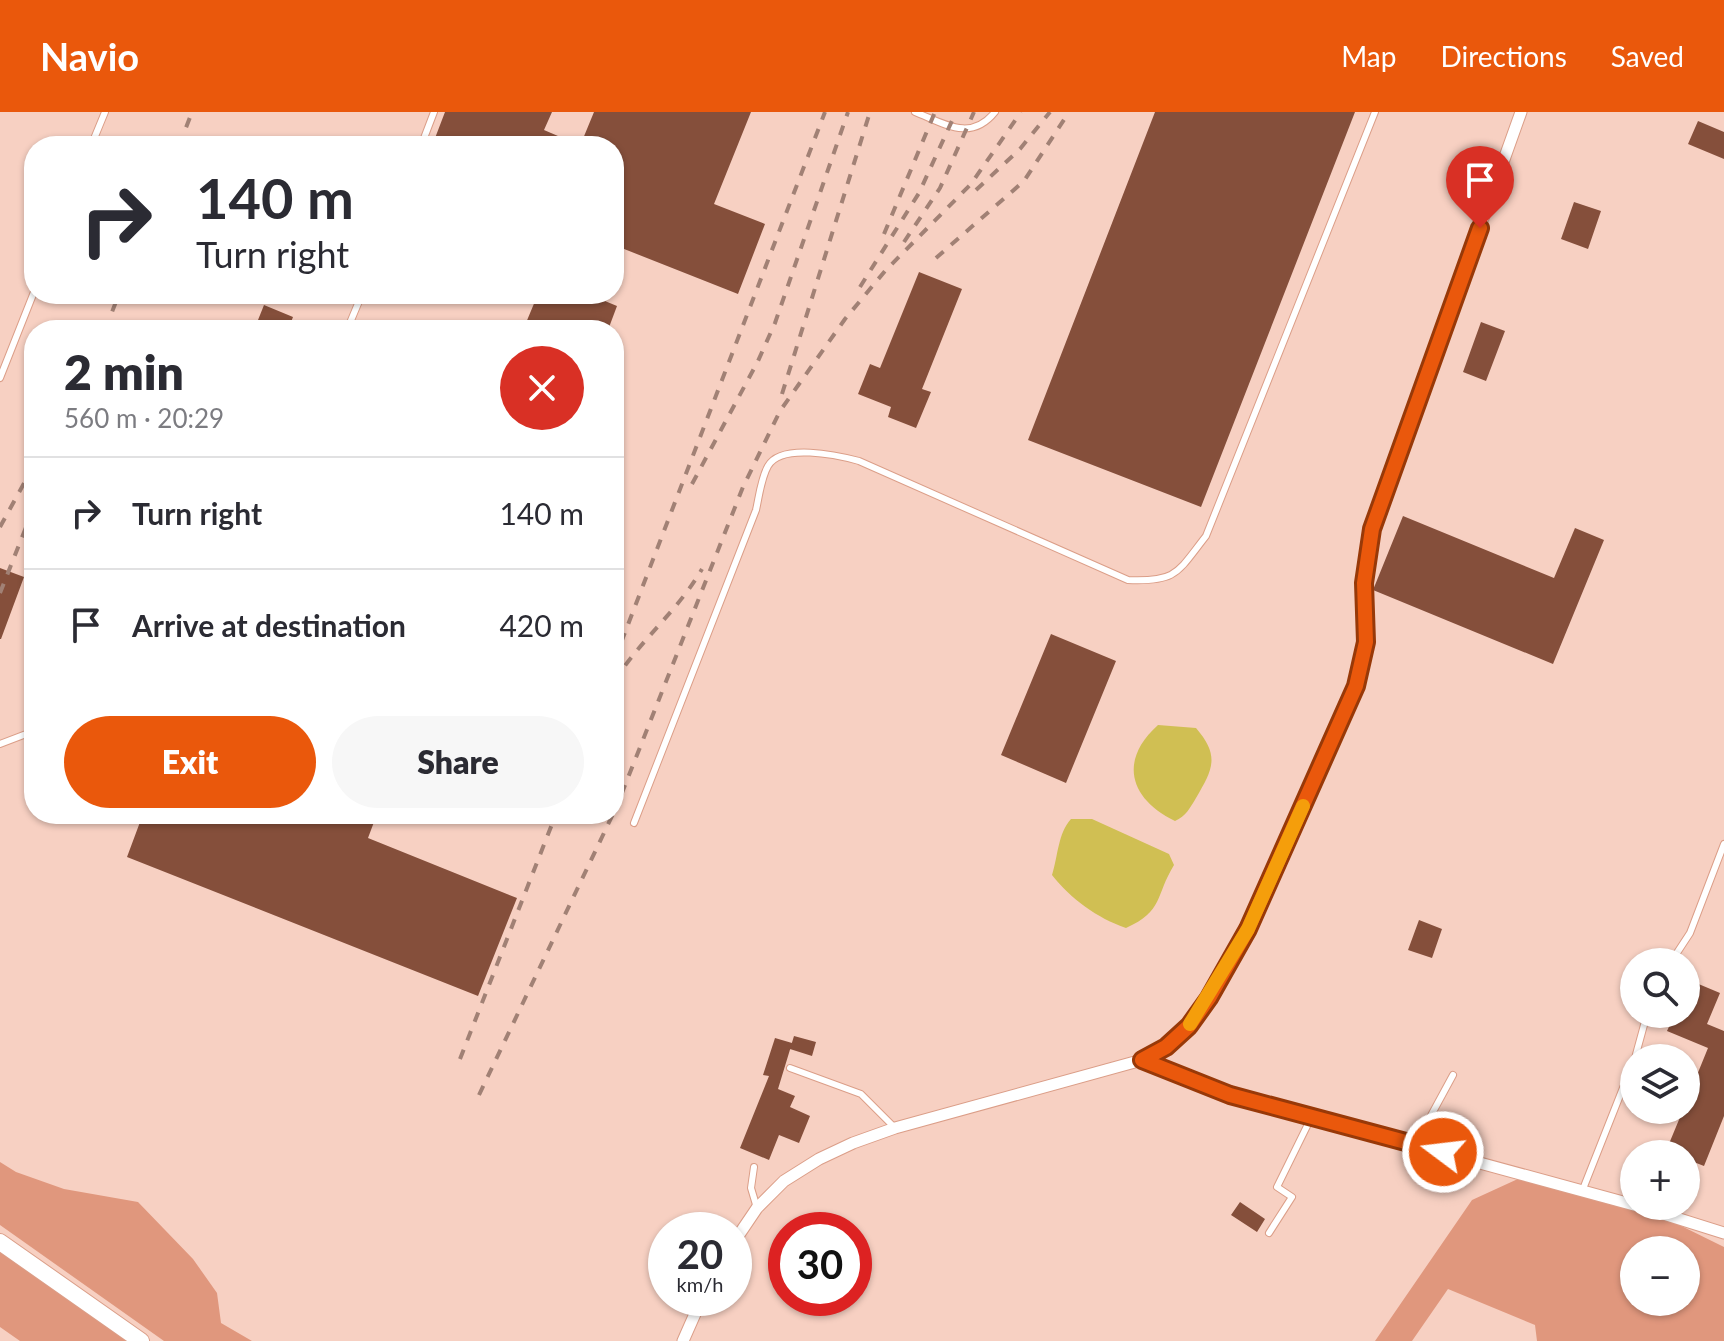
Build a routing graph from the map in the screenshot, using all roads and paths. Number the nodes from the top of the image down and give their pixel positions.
1 (105, 112) edge
2 (434, 112) edge
3 (915, 112) edge
4 (995, 112) edge
5 (1375, 112) edge
6 (1521, 112) edge
7 (95, 136) edge
8 (425, 136) edge
9 (29, 304) edge
10 (0, 378) edge
11 (24, 735) edge
12 (0, 744) edge
13 (634, 823) dead end
14 (1724, 844) edge
15 (1680, 948) edge
16 (1142, 1060) junction
17 (790, 1068) dead end
18 (1453, 1075) dead end
19 (1620, 1095) edge
20 (1311, 1118) junction
21 (895, 1128) junction
22 (1415, 1145) junction
23 (754, 1167) dead end
24 (1583, 1189) junction
25 (1620, 1200) edge
26 (757, 1208) junction
27 (752, 1215) edge
28 (1683, 1220) edge
29 (1269, 1233) dead end
30 (1724, 1233) edge
31 (0, 1242) edge
32 (694, 1316) edge
33 (141, 1341) edge
34 (683, 1341) edge

1 - 7 lane
2 - 8 lane
3 - 4 lane
5 - 13 lane
6 - 16 street
9 - 10 lane
11 - 12 lane
14 - 15 lane
16 - 20 street
16 - 21 street
17 - 21 lane
18 - 22 lane
19 - 24 lane
20 - 22 street
20 - 29 lane
21 - 26 street
22 - 24 street
23 - 26 lane
24 - 25 street
26 - 27 street
28 - 30 street
31 - 33 street
32 - 34 street

